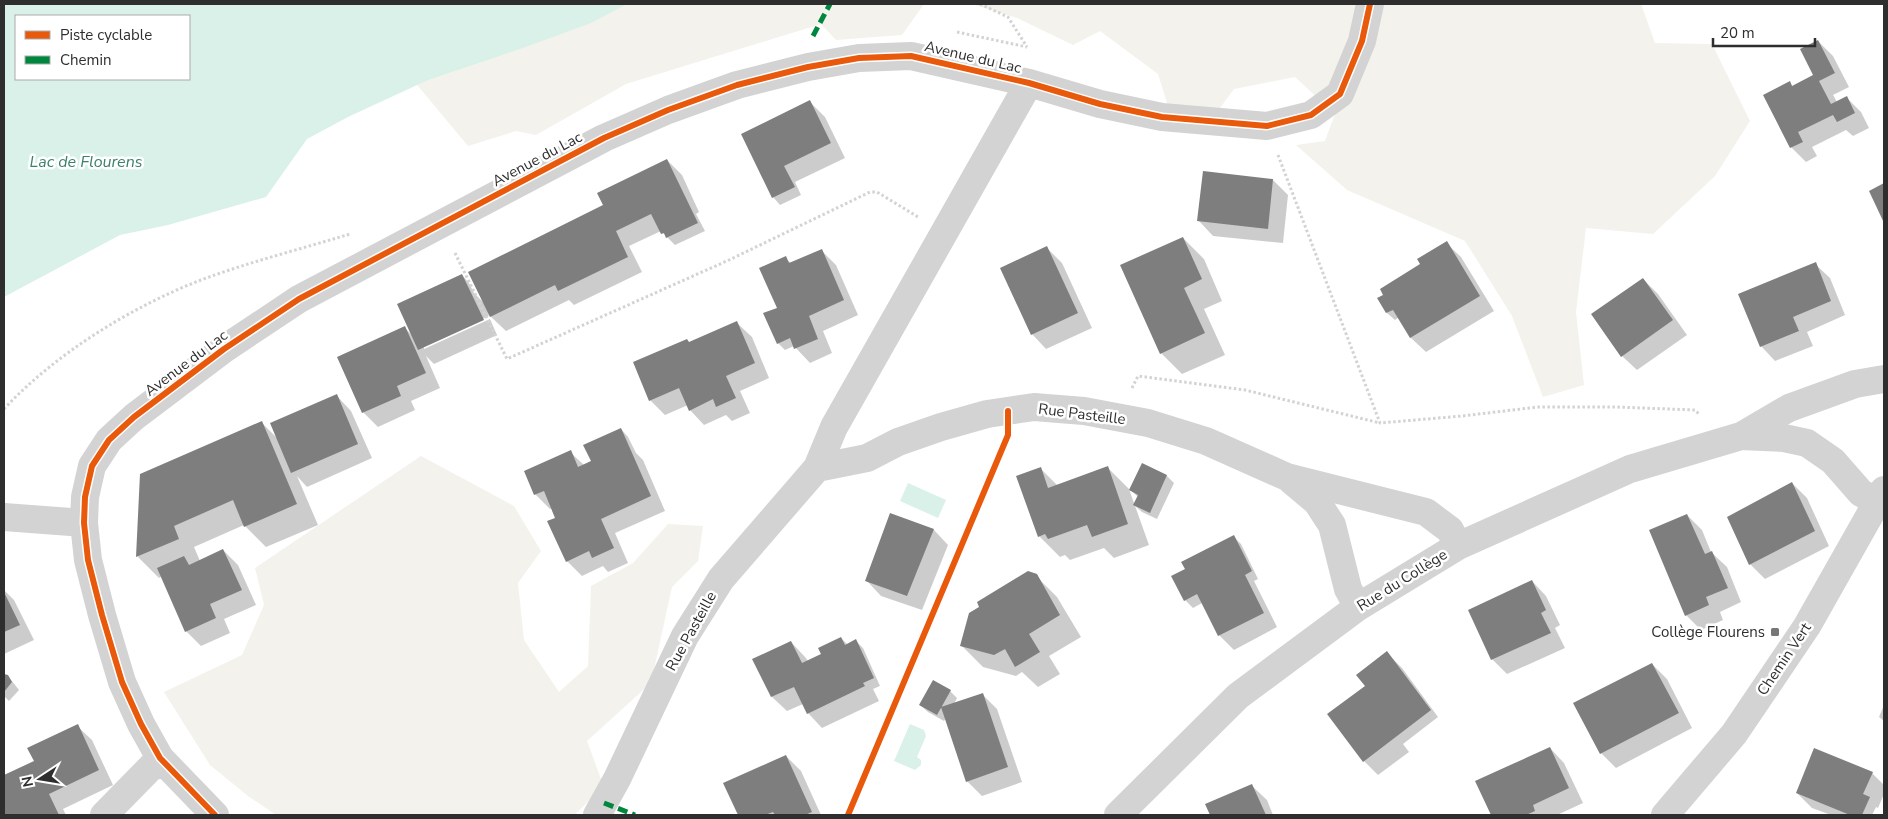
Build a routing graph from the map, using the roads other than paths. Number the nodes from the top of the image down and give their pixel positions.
1 (1370, 4) edge
2 (1029, 83) junction
3 (1884, 379) edge
4 (1734, 438) junction
5 (817, 468) junction
6 (1286, 477) junction
7 (1881, 495) edge
8 (4, 517) edge
9 (84, 523) junction
10 (1458, 546) junction
11 (1358, 607) junction
12 (160, 758) junction
13 (104, 815) edge
14 (215, 815) edge
15 (597, 815) edge
16 (1118, 815) edge
17 (1665, 815) edge

1 - 2 street, Avenue du Lac
2 - 5 street, Rue Pasteille
2 - 9 street, Avenue du Lac
3 - 4 street, Rue du Collège
4 - 7 street, Rue du Collège
4 - 10 street, Rue du Collège
5 - 6 street, Rue Pasteille
5 - 15 street, Rue Pasteille
6 - 10 street, Rue Pasteille
6 - 11 street, Rue Pasteille
7 - 17 street, Chemin Vert
8 - 9 street
9 - 12 street, Avenue du Lac
10 - 11 street, Rue du Collège
11 - 16 street, Rue du Collège
12 - 13 street
12 - 14 street, Avenue du Lac

